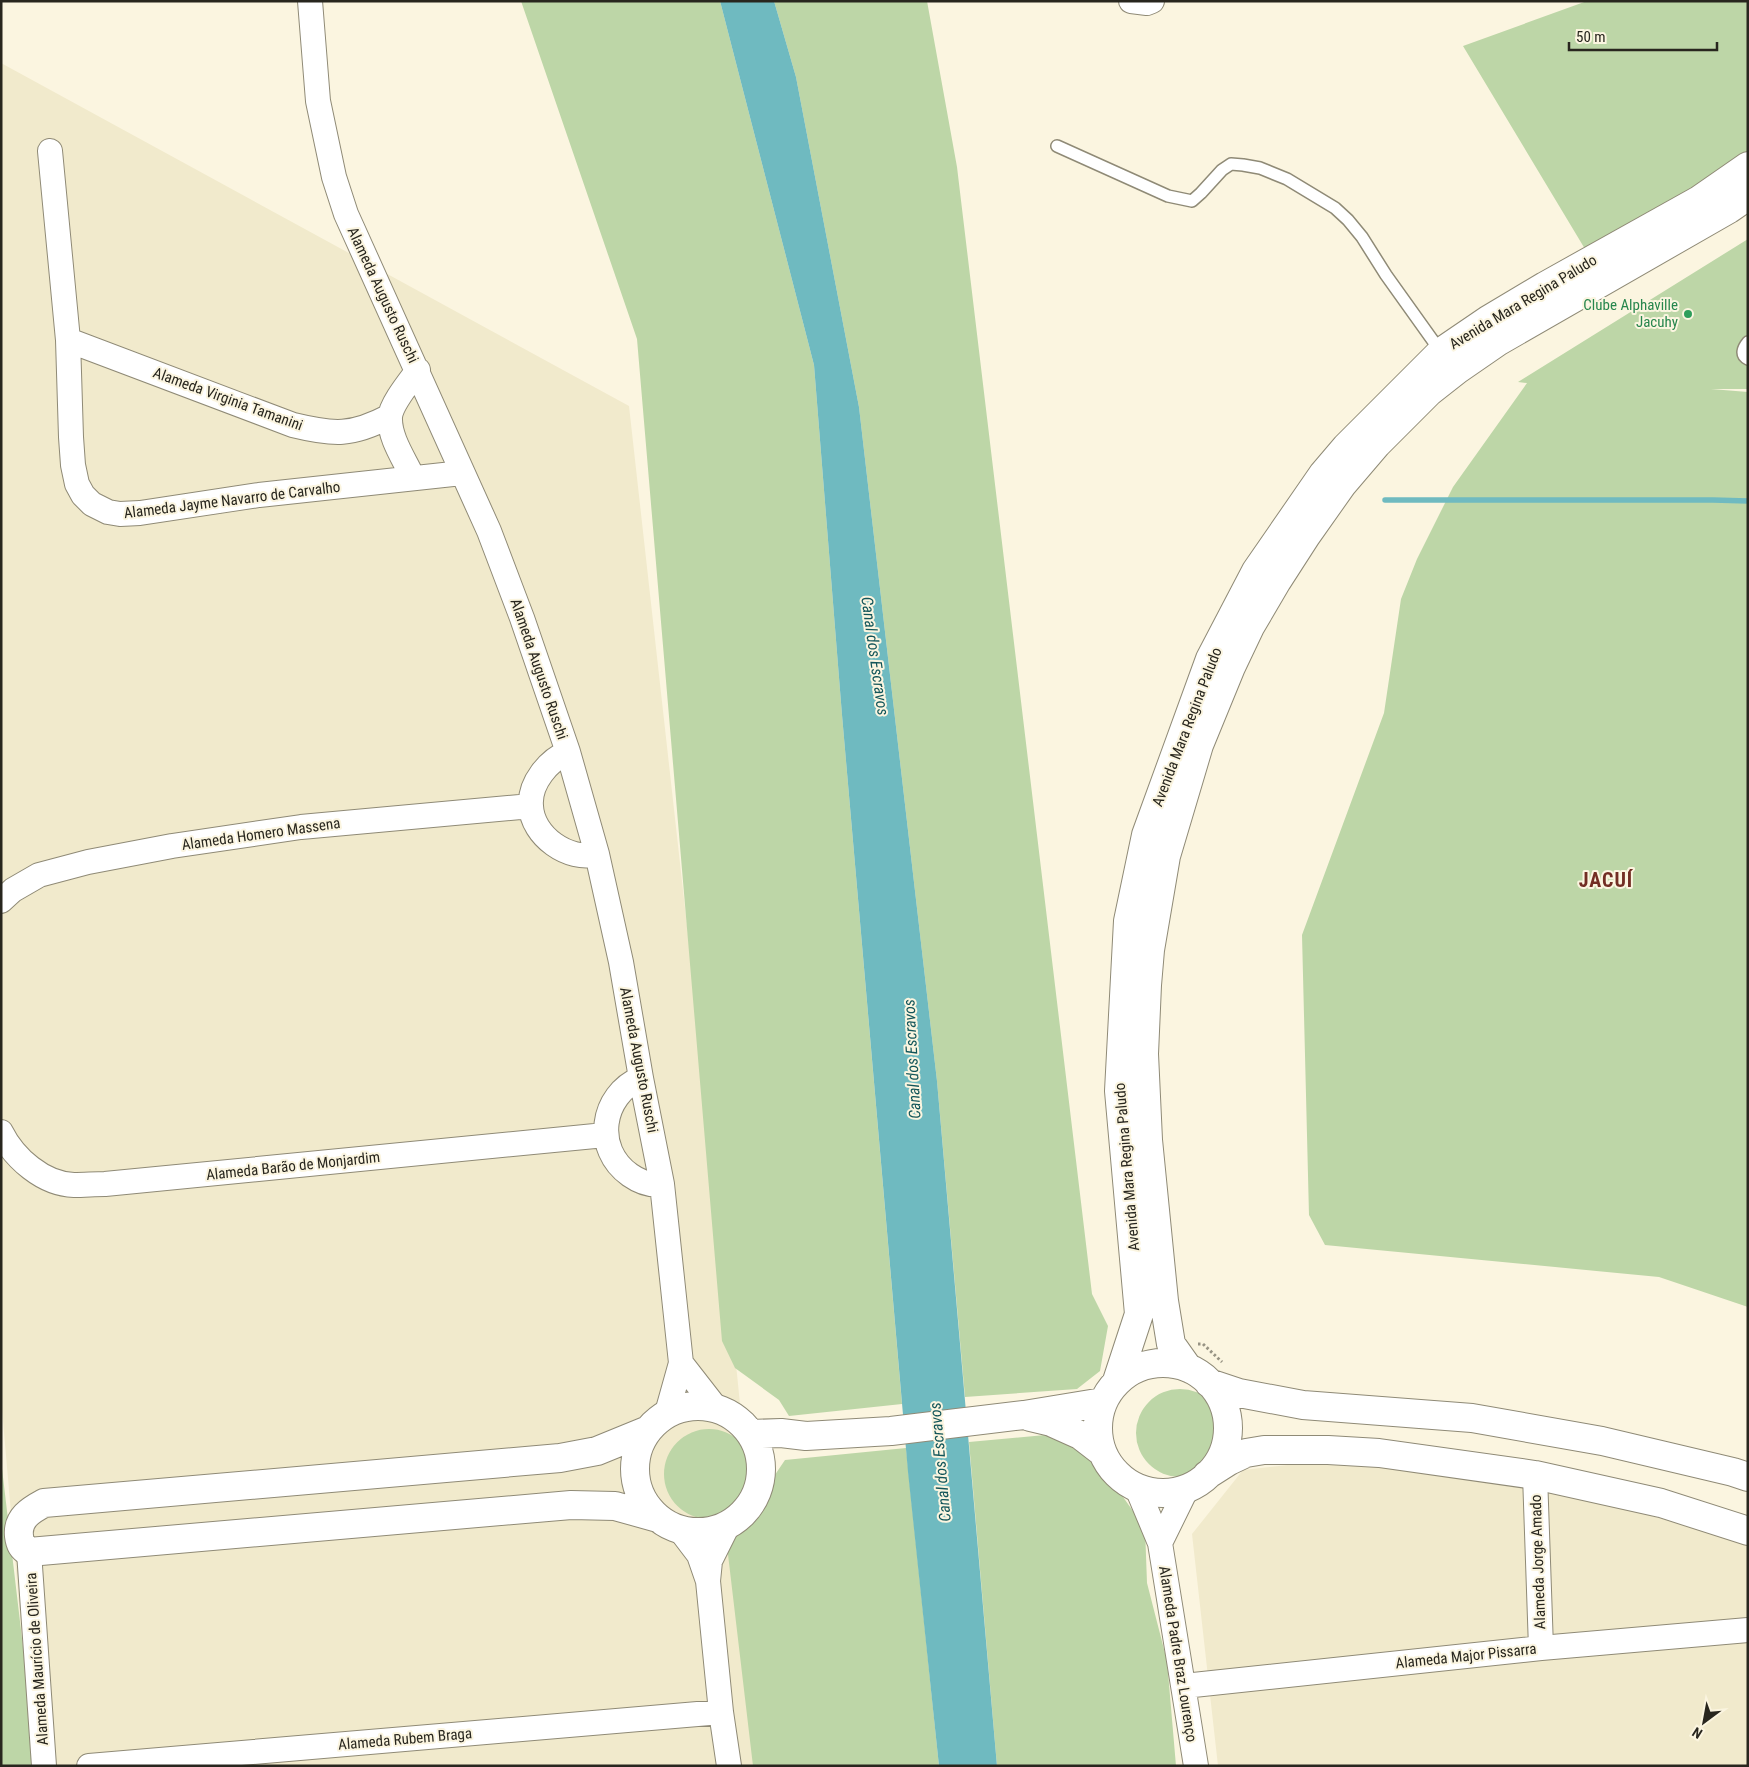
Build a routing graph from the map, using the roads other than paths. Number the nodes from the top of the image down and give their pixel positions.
1 (310, 1) edge
2 (1057, 146) dead end
3 (50, 151) dead end
4 (1748, 166) edge
5 (1748, 196) edge
6 (68, 340) junction
7 (1748, 342) edge
8 (1441, 352) junction
9 (1748, 359) edge
10 (418, 370) junction
11 (390, 416) junction
12 (462, 473) junction
13 (413, 478) junction
14 (568, 752) junction
15 (531, 806) junction
16 (597, 854) junction
17 (1, 901) edge
18 (641, 1078) junction
19 (1, 1132) edge
20 (605, 1135) junction
21 (662, 1184) junction
22 (681, 1363) junction
23 (1208, 1373) junction
24 (1110, 1392) junction
25 (716, 1408) junction
26 (667, 1413) junction
27 (1024, 1415) junction
28 (646, 1431) junction
29 (755, 1445) junction
30 (1102, 1452) junction
31 (1536, 1475) junction
32 (1748, 1477) edge
33 (1197, 1482) junction
34 (1137, 1488) junction
35 (669, 1524) junction
36 (728, 1525) junction
37 (1748, 1530) edge
38 (1160, 1543) junction
39 (29, 1552) junction
40 (708, 1581) junction
41 (1748, 1630) edge
42 (1541, 1648) junction
43 (1184, 1686) junction
44 (721, 1712) junction
45 (44, 1766) edge
46 (89, 1766) edge
47 (729, 1766) edge
48 (1196, 1766) edge

1 - 10 street, Alameda Augusto Ruschi
2 - 8 lane
3 - 6 street, Alameda Jayme Navarro de Carvalho
4 - 8 street, Avenida Mara Regina Paludo
5 - 23 street, Avenida Mara Regina Paludo
6 - 11 street, Alameda Virginia Tamanini
6 - 13 street, Alameda Jayme Navarro de Carvalho
7 - 9 lane
8 - 24 street, Avenida Mara Regina Paludo
10 - 11 street
10 - 12 street, Alameda Augusto Ruschi
11 - 13 street
12 - 13 street, Alameda Jayme Navarro de Carvalho
12 - 14 street, Alameda Augusto Ruschi
14 - 15 street
14 - 16 street, Alameda Augusto Ruschi
15 - 16 street
15 - 17 street, Alameda Homero Massena
16 - 18 street, Alameda Augusto Ruschi
18 - 20 street
18 - 21 street, Alameda Augusto Ruschi
19 - 20 street, Alameda Barão de Monjardim
20 - 21 street
21 - 22 street, Alameda Augusto Ruschi
22 - 25 street
22 - 26 street, Alameda Augusto Ruschi
23 - 24 street
23 - 32 street
23 - 33 street
24 - 27 street
24 - 30 street
25 - 26 street
25 - 29 street
26 - 28 street
27 - 29 street
27 - 30 street
28 - 35 street
28 - 39 street
29 - 36 street
30 - 34 street
31 - 33 street
31 - 37 street
31 - 42 street, Alameda Jorge Amado
33 - 34 street
33 - 38 street
34 - 38 street, Alameda Padre Braz Lourenço
35 - 36 street
35 - 39 street
35 - 40 street
36 - 40 street
38 - 43 street, Alameda Padre Braz Lourenço
39 - 45 street, Alameda Maurício de Oliveira
40 - 44 street
41 - 42 street, Alameda Major Pissarra
42 - 43 street, Alameda Major Pissarra
43 - 48 street, Alameda Padre Braz Lourenço
44 - 46 street, Alameda Rubem Braga
44 - 47 street

